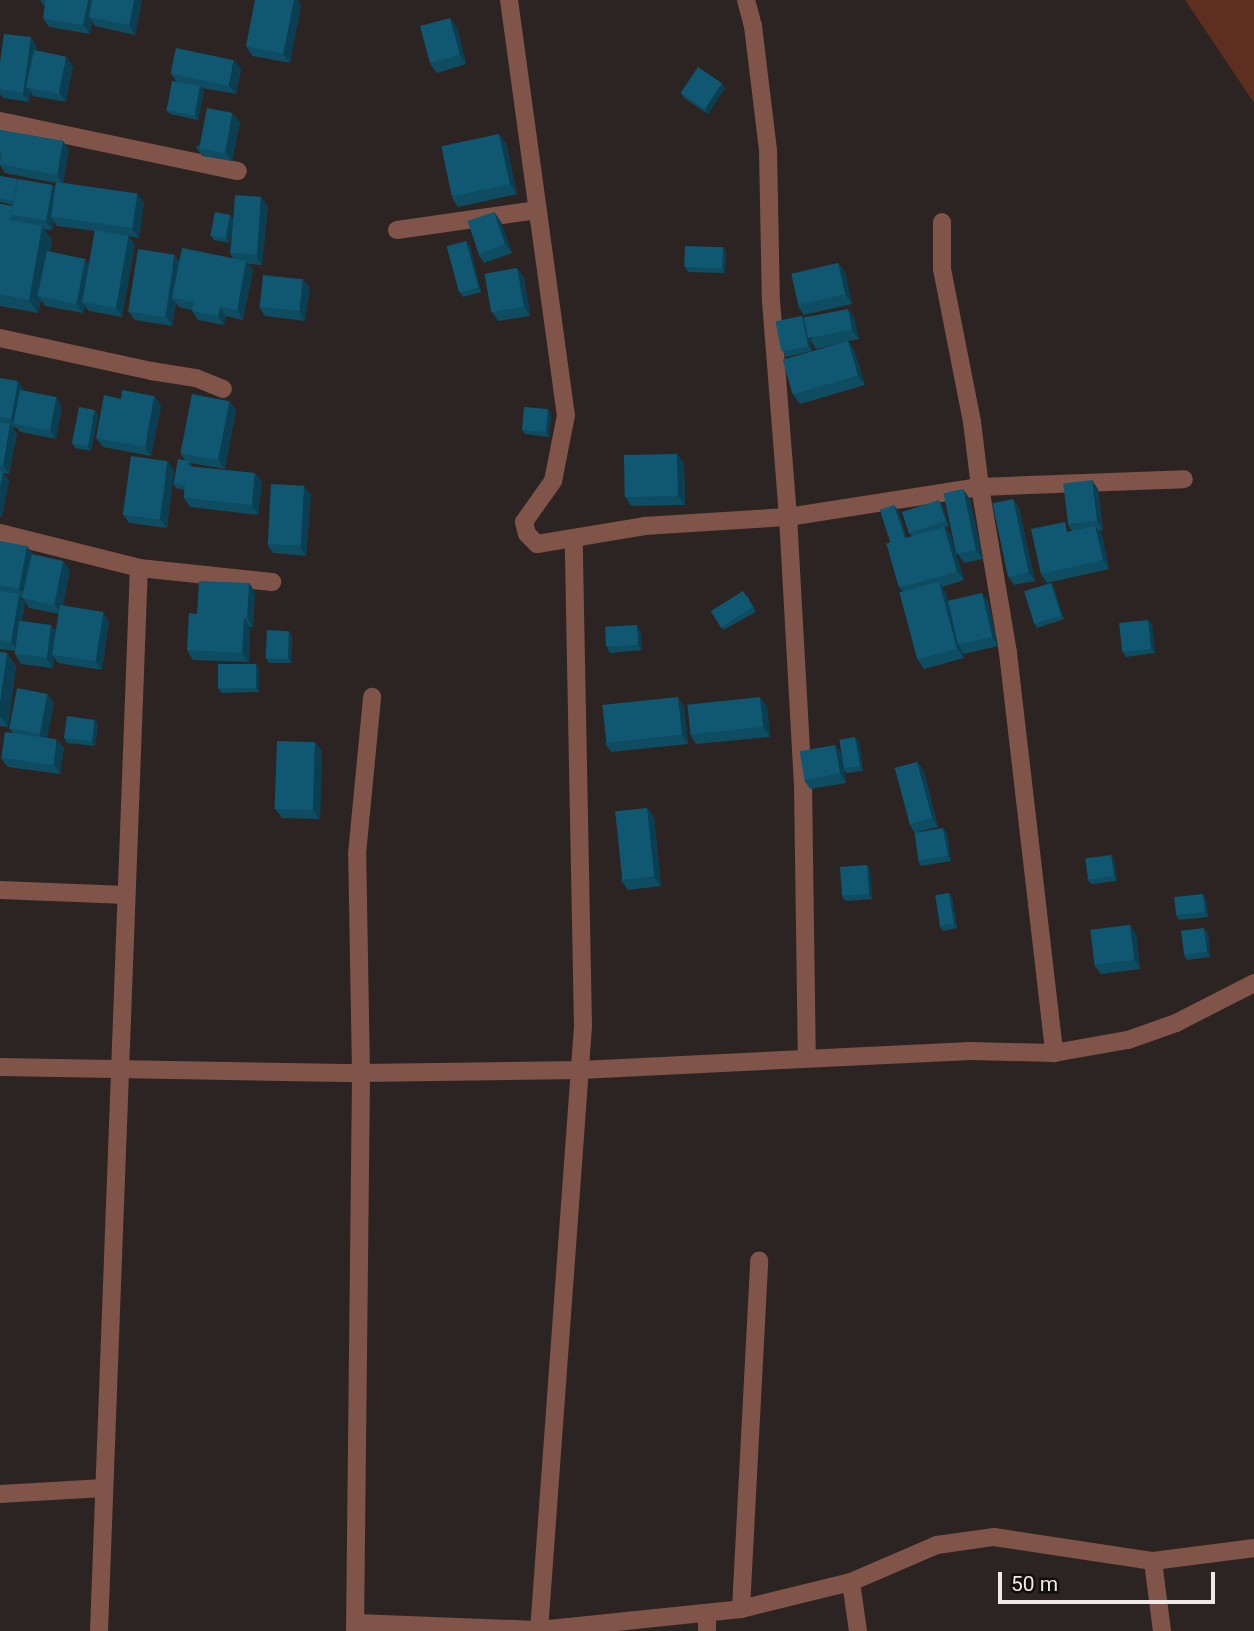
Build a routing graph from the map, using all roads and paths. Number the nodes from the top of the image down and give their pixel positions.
1 (509, 0) edge
2 (746, 0) edge
3 (0, 121) edge
4 (238, 171) dead end
5 (538, 211) junction
6 (942, 222) dead end
7 (397, 230) dead end
8 (0, 338) edge
9 (223, 389) dead end
10 (1184, 480) dead end
11 (980, 487) junction
12 (788, 517) junction
13 (0, 533) edge
14 (574, 539) junction
15 (139, 568) junction
16 (272, 582) dead end
17 (372, 697) dead end
18 (0, 890) edge
19 (126, 895) junction
20 (1254, 983) edge
21 (1054, 1053) junction
22 (807, 1058) junction
23 (0, 1067) edge
24 (119, 1069) junction
25 (580, 1070) junction
26 (361, 1073) junction
27 (759, 1260) dead end
28 (104, 1488) junction
29 (0, 1494) edge
30 (1254, 1548) edge
31 (1153, 1562) junction
32 (851, 1582) junction
33 (741, 1609) junction
34 (707, 1622) edge
35 (356, 1627) edge
36 (539, 1630) edge
37 (99, 1631) edge
38 (858, 1631) edge
39 (1162, 1631) edge

1 - 5 street
2 - 12 street
3 - 4 street
5 - 7 street
5 - 14 street
6 - 11 street
8 - 9 street
10 - 11 street
11 - 12 street
11 - 21 street
12 - 14 street
12 - 22 street
13 - 15 street
14 - 25 street
15 - 16 street
15 - 19 street
17 - 26 street
18 - 19 street
19 - 24 street
20 - 21 street
21 - 22 street
22 - 25 street
23 - 24 street
24 - 26 street
24 - 28 street
25 - 26 street
25 - 36 street
26 - 35 street
27 - 33 street
28 - 29 street
28 - 37 street
30 - 31 street
31 - 32 street
31 - 39 street
32 - 33 street
32 - 38 street
33 - 34 street
34 - 36 street
35 - 36 street

